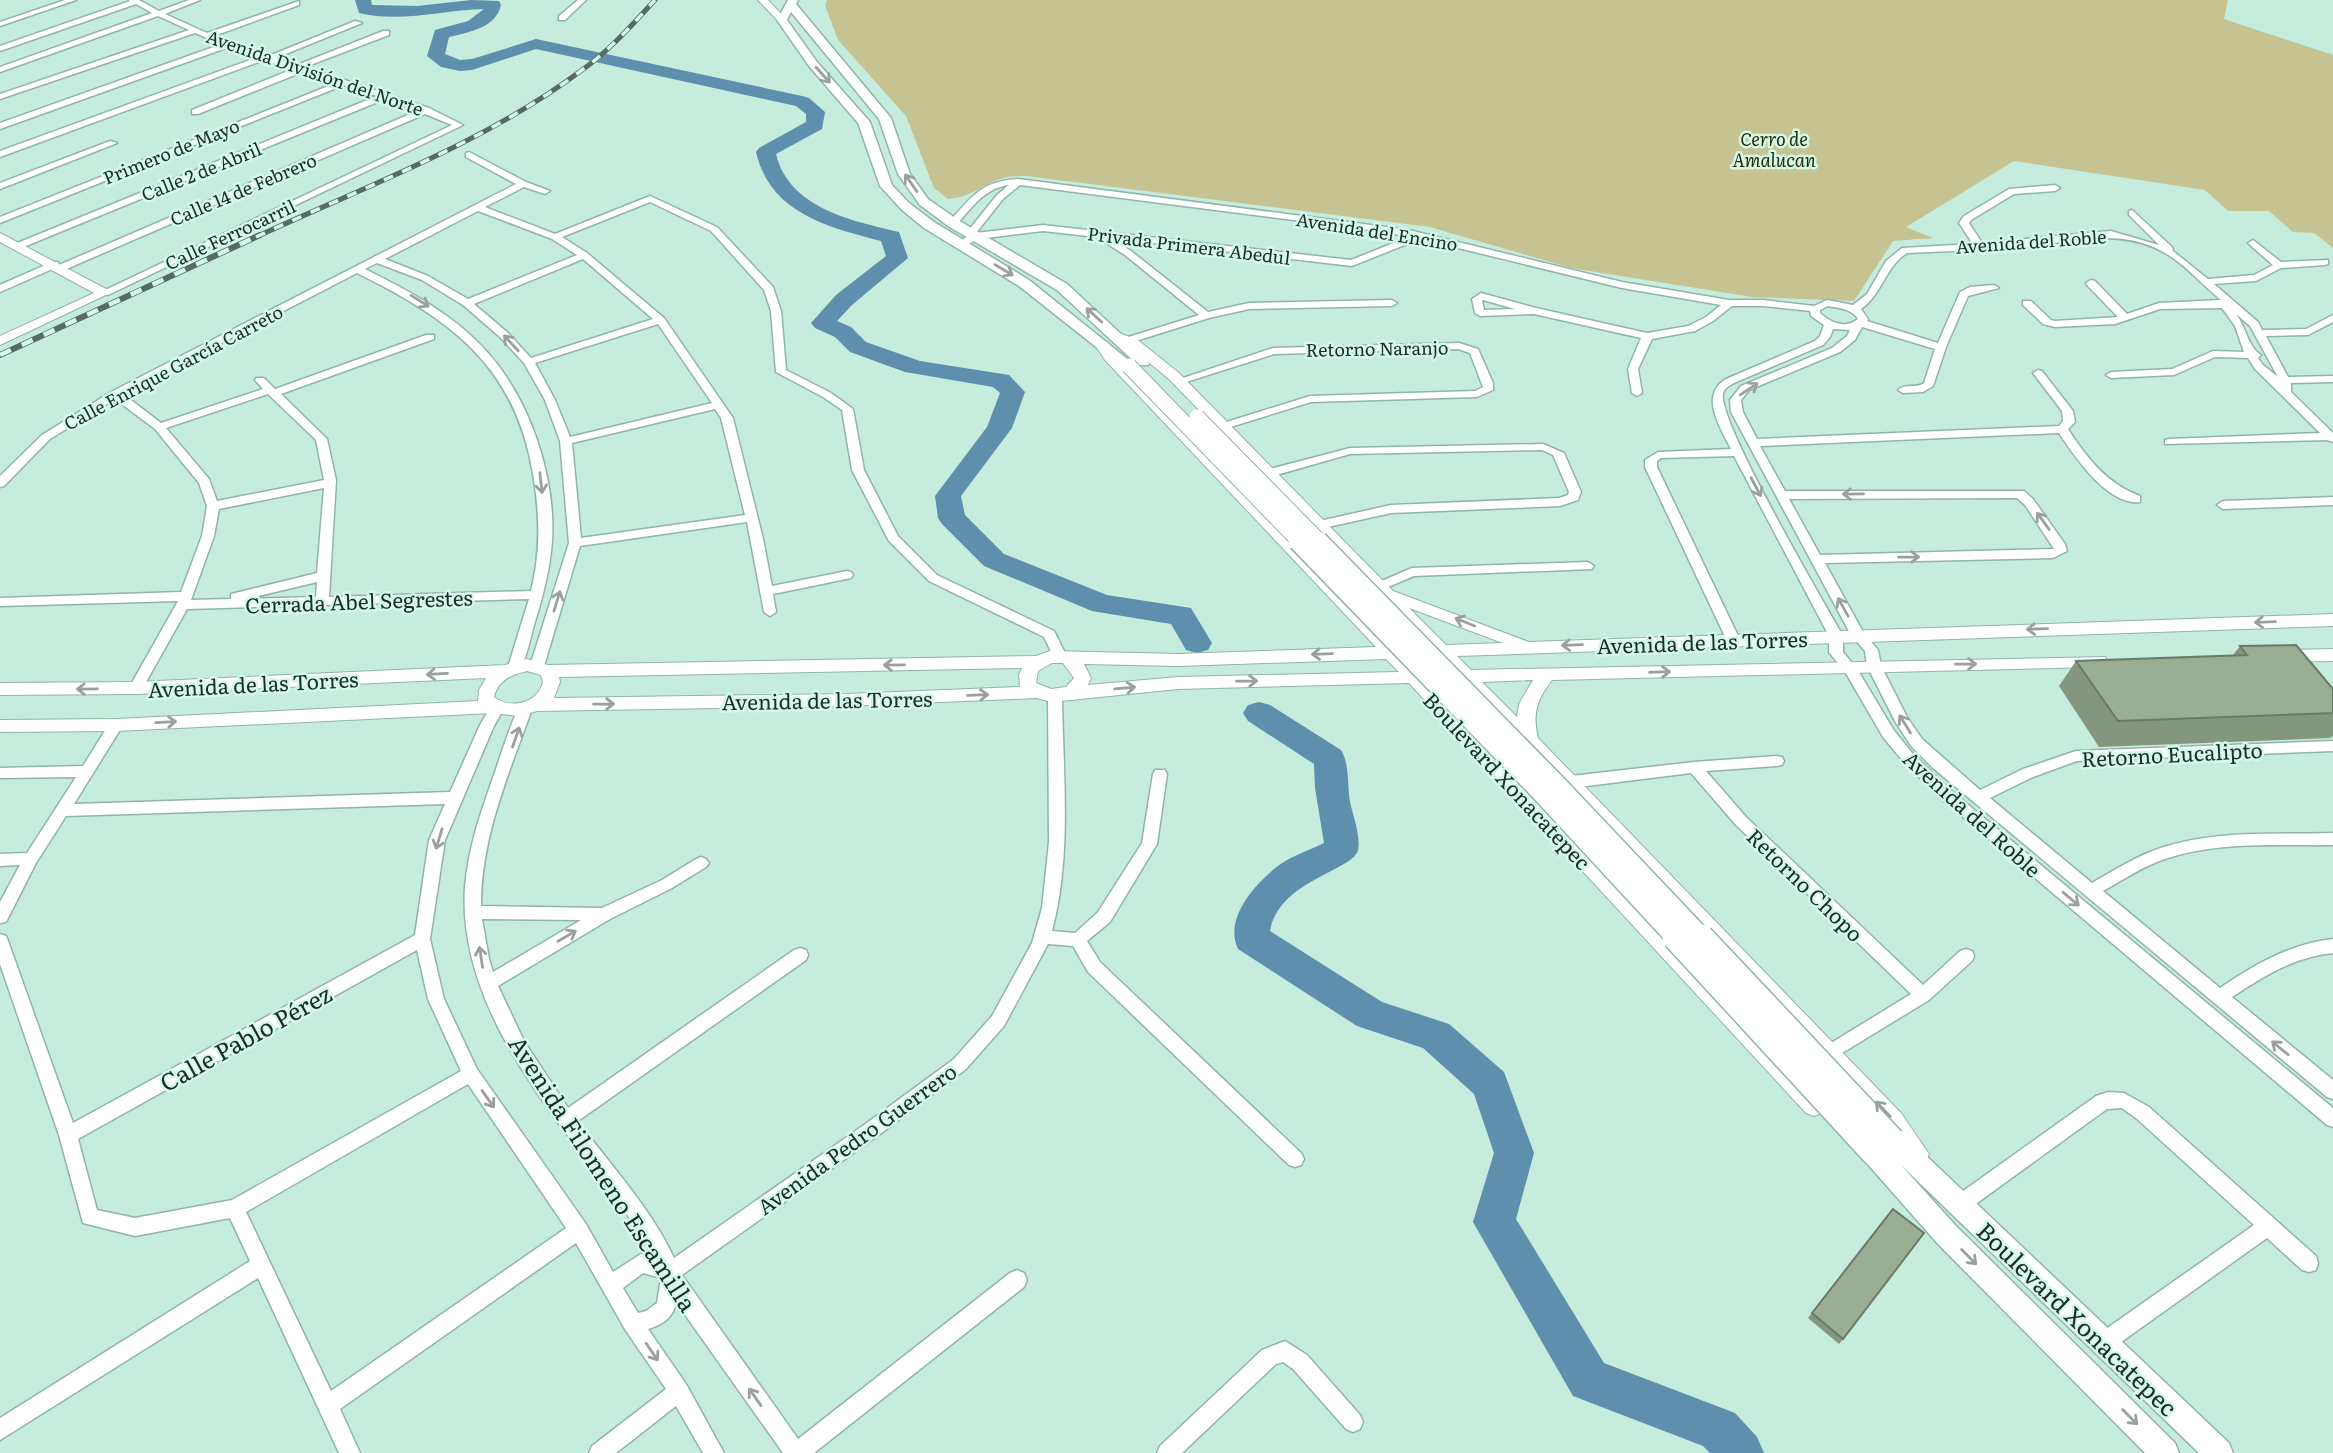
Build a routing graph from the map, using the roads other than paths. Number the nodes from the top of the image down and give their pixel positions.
1 (72, 0) edge
2 (196, 0) edge
3 (763, 0) edge
4 (806, 0) edge
5 (135, 1) edge
6 (570, 1) edge
7 (581, 1) edge
8 (790, 2) edge
9 (296, 3) dead end
10 (159, 13) junction
11 (800, 17) junction
12 (562, 18) dead end
13 (358, 23) dead end
14 (0, 24) edge
15 (785, 25) junction
16 (194, 31) junction
17 (386, 33) dead end
18 (206, 36) junction
19 (226, 45) junction
20 (0, 49) edge
21 (265, 58) junction
22 (299, 69) junction
23 (0, 70) edge
24 (342, 83) junction
25 (385, 96) junction
26 (0, 97) edge
27 (426, 110) junction
28 (195, 112) dead end
29 (459, 125) joint
30 (0, 126) edge
31 (113, 143) dead end
32 (0, 154) edge
33 (469, 155) dead end
34 (1018, 182) junction
35 (523, 184) junction
36 (0, 186) edge
37 (2055, 188) dead end
38 (545, 191) dead end
39 (478, 208) junction
40 (2132, 213) dead end
41 (0, 220) edge
42 (953, 223) junction
43 (1409, 233) junction
44 (1098, 234) junction
45 (973, 235) junction
46 (555, 237) junction
47 (1, 238) edge
48 (1150, 239) junction
49 (2253, 243) dead end
50 (961, 244) junction
51 (18, 246) junction
52 (1979, 246) junction
53 (1128, 253) junction
54 (584, 255) junction
55 (2175, 255) junction
56 (379, 260) junction
57 (2325, 262) dead end
58 (2279, 265) junction
59 (58, 266) junction
60 (359, 270) junction
61 (2205, 282) junction
62 (2091, 283) dead end
63 (1994, 288) dead end
64 (0, 289) edge
65 (104, 292) junction
66 (2225, 302) junction
67 (467, 303) junction
68 (1392, 303) dead end
69 (1729, 303) junction
70 (2027, 303) dead end
71 (1815, 309) junction
72 (1855, 309) junction
73 (1534, 311) junction
74 (1206, 316) junction
75 (2125, 318) junction
76 (2333, 318) edge
77 (660, 320) junction
78 (1829, 324) junction
79 (1859, 324) junction
80 (2261, 333) junction
81 (1647, 335) junction
82 (430, 337) dead end
83 (0, 341) edge
84 (1118, 341) junction
85 (1941, 347) junction
86 (2248, 350) junction
87 (2271, 352) junction
88 (529, 362) junction
89 (1136, 364) junction
90 (2038, 373) dead end
91 (2111, 374) dead end
92 (2333, 379) edge
93 (260, 380) dead end
94 (1179, 381) junction
95 (2286, 385) junction
96 (1903, 390) dead end
97 (272, 392) junction
98 (1637, 393) dead end
99 (115, 394) junction
100 (719, 405) junction
101 (159, 427) junction
102 (1221, 427) junction
103 (2062, 429) junction
104 (2332, 437) edge
105 (566, 441) junction
106 (2169, 442) dead end
107 (1753, 443) junction
108 (1244, 451) junction
109 (1738, 452) junction
110 (1210, 462) junction
111 (1266, 474) junction
112 (0, 483) edge
113 (329, 483) junction
114 (1781, 495) junction
115 (2136, 499) dead end
116 (2333, 501) edge
117 (2223, 505) dead end
118 (213, 506) junction
119 (751, 518) junction
120 (1319, 525) junction
121 (575, 543) junction
122 (1816, 559) junction
123 (1588, 566) dead end
124 (847, 575) dead end
125 (323, 576) junction
126 (766, 591) junction
127 (535, 595) junction
128 (1390, 595) junction
129 (322, 600) junction
130 (0, 601) edge
131 (184, 601) junction
132 (204, 604) junction
133 (770, 611) dead end
134 (2333, 620) edge
135 (1362, 622) junction
136 (1858, 635) junction
137 (1836, 636) junction
138 (1733, 640) junction
139 (1528, 647) junction
140 (1444, 650) junction
141 (1390, 652) junction
142 (2333, 655) edge
143 (2286, 656) junction
144 (2262, 657) edge
145 (1065, 658) junction
146 (1178, 660) junction
147 (2122, 660) edge
148 (1036, 662) junction
149 (1874, 666) junction
150 (1849, 667) junction
151 (543, 668) junction
152 (510, 669) junction
153 (1547, 674) junction
154 (2302, 675) edge
155 (1413, 677) junction
156 (1469, 677) junction
157 (1178, 683) junction
158 (136, 688) junction
159 (0, 690) edge
160 (1035, 693) junction
161 (1064, 695) junction
162 (1496, 704) junction
163 (530, 707) junction
164 (494, 708) junction
165 (1453, 721) junction
166 (116, 725) junction
167 (0, 726) edge
168 (1529, 738) junction
169 (2333, 746) edge
170 (1777, 761) dead end
171 (1695, 767) junction
172 (86, 771) junction
173 (0, 773) edge
174 (1160, 774) dead end
175 (1571, 782) junction
176 (454, 798) junction
177 (1977, 799) junction
178 (61, 810) junction
179 (2333, 839) edge
180 (31, 859) junction
181 (0, 860) edge
182 (701, 863) dead end
183 (2090, 891) junction
184 (473, 912) junction
185 (604, 915) junction
186 (0, 916) edge
187 (1042, 937) junction
188 (422, 939) junction
189 (1078, 940) junction
190 (0, 942) edge
191 (2333, 946) edge
192 (800, 956) dead end
193 (1966, 956) dead end
194 (488, 984) junction
195 (1923, 995) junction
196 (2219, 997) junction
197 (1829, 1053) junction
198 (471, 1074) junction
199 (2333, 1091) edge
200 (568, 1119) junction
201 (2333, 1119) edge
202 (68, 1135) junction
203 (1883, 1146) junction
204 (1295, 1159) dead end
205 (1938, 1183) junction
206 (1959, 1205) junction
207 (1921, 1208) junction
208 (235, 1209) junction
209 (2268, 1226) junction
210 (579, 1230) junction
211 (2309, 1262) dead end
212 (261, 1265) junction
213 (671, 1271) junction
214 (1017, 1280) dead end
215 (611, 1285) junction
216 (633, 1324) junction
217 (2104, 1343) junction
218 (679, 1391) junction
219 (328, 1405) junction
220 (1353, 1422) dead end
221 (0, 1430) edge
222 (351, 1453) edge
223 (599, 1453) edge
224 (714, 1453) edge
225 (796, 1453) edge
226 (1167, 1453) edge
227 (2165, 1453) edge
228 (2219, 1453) edge

1 - 14 street
2 - 10 street
3 - 15 street
4 - 11 main road
5 - 10 street, Avenida División del Norte
5 - 20 street
6 - 7 street
7 - 12 street
8 - 11 main road, Boulevard Xonacatepec
8 - 15 main road
9 - 18 street
10 - 16 street, Avenida División del Norte
10 - 23 street
11 - 15 main road
42 -> 11 main road, Boulevard Xonacatepec
13 - 21 street
15 -> 50 main road, Boulevard Xonacatepec
16 - 18 street, Avenida División del Norte
16 - 26 street
17 - 22 street
18 - 19 street, Avenida División del Norte
19 - 21 street, Avenida División del Norte
19 - 30 street
21 - 22 street, Avenida División del Norte
21 - 32 street
22 - 24 street, Avenida División del Norte
22 - 28 street
24 - 25 street, Avenida División del Norte
24 - 41 street, Primero de Mayo
25 - 27 street, Avenida División del Norte
25 - 51 street, Calle 2 de Abril
27 - 29 street, Avenida División del Norte
27 - 59 street, Calle 14 de Febrero
29 - 65 street, Calle Ferrocarril
31 - 36 street
33 - 35 street
34 - 42 street, Avenida del Encino
34 - 43 street, Avenida del Encino
34 - 45 street
35 - 38 street
35 - 39 street, Calle Enrique García Carreto
37 - 52 street
39 - 46 street
39 - 56 street, Calle Enrique García Carreto
40 - 55 street
42 - 45 main road, Boulevard Xonacatepec
43 - 48 street, Privada Primera Abedul
43 - 69 street, Avenida del Encino
44 - 45 street, Privada Primera Abedul
44 - 48 street, Privada Primera Abedul
44 - 53 street
45 - 50 street, Privada Primera Abedul
84 -> 45 main road, Boulevard Xonacatepec
46 - 54 street
46 - 145 street
47 - 51 street
48 - 53 street
49 - 58 street
50 -> 84 main road, Boulevard Xonacatepec
51 - 59 street
52 - 55 street, Avenida del Roble
52 - 72 street, Avenida del Roble
53 - 74 street
54 - 67 street
54 - 77 street
55 - 61 street, Avenida del Roble
56 - 60 street, Calle Enrique García Carreto
56 - 67 street
57 - 58 street
58 - 61 street
59 - 64 street, Calle 14 de Febrero
59 - 65 street
60 - 99 street, Calle Enrique García Carreto
60 -> 127 street
61 - 66 street, Avenida del Roble
62 - 75 street
63 - 85 street
65 - 83 street, Calle Ferrocarril
66 - 75 street
66 - 80 street, Avenida del Roble
66 - 86 street, Avenida del Roble
88 -> 67 street
68 - 74 street
69 - 71 street, Avenida del Encino
69 - 81 street
70 - 75 street
71 - 72 street, Avenida del Encino
71 - 78 street
72 - 79 street
73 - 73 street
73 - 81 street
74 - 84 street
76 - 80 street
77 - 88 street
77 - 100 street
78 - 79 street
78 - 109 street, Avenida del Roble
79 - 85 street
107 -> 79 street, Avenida del Roble
80 - 87 street, Avenida del Roble
81 - 98 street
82 - 97 street
84 - 89 main road, Boulevard Xonacatepec
84 - 89 main road, Boulevard Xonacatepec
84 - 94 street, Boulevard Xonacatepec
84 - 110 street, Boulevard Xonacatepec
85 - 96 street
86 - 87 street
86 - 91 street
86 - 95 street, Avenida del Roble
87 - 95 street, Avenida del Roble
88 - 105 street
89 - 203 main road, Boulevard Xonacatepec, bridge
90 - 103 street
92 - 95 street
93 - 97 street
94 - 102 street, Boulevard Xonacatepec
94 - 102 street, Retorno Naranjo
95 - 104 street, Avenida del Roble
97 - 101 street
97 - 113 street
99 - 101 street
99 - 112 street, Calle Enrique García Carreto
100 - 105 street
100 - 119 street
101 - 118 street
102 - 108 street, Boulevard Xonacatepec
103 - 107 street
103 - 115 street
104 - 106 street
105 - 121 street
107 - 114 street, Avenida del Roble
108 - 110 street
108 - 111 street, Boulevard Xonacatepec
109 -> 137 street, Avenida del Roble
109 - 138 street
110 - 135 street, Boulevard Xonacatepec
111 - 120 street, Boulevard Xonacatepec
111 - 120 street
113 - 118 street
113 - 125 street
114 - 122 street, Avenida del Roble
122 -> 114 street
116 - 117 street
118 - 131 street
119 - 121 street
119 - 126 street
120 - 128 street, Boulevard Xonacatepec
151 -> 121 street
136 -> 122 street, Avenida del Roble
123 - 128 street
124 - 126 street
125 - 129 street
125 - 132 street
126 - 133 street
127 - 129 street, Cerrada Abel Segrestes
127 - 152 street
128 - 135 street
139 -> 128 street
128 - 140 street, Boulevard Xonacatepec
129 - 132 street, Cerrada Abel Segrestes
130 - 131 street, Cerrada Abel Segrestes
131 - 132 street, Cerrada Abel Segrestes
131 - 158 street
134 -> 136 street, Avenida de las Torres
135 - 141 street, Boulevard Xonacatepec
136 - 137 street, Avenida de las Torres
136 - 149 street, Avenida del Roble
137 - 138 street, Avenida de las Torres
137 - 150 street, Avenida del Roble
138 -> 139 street, Avenida de las Torres
139 - 140 street, Avenida de las Torres
140 - 141 street, Avenida de las Torres
140 - 156 street, Boulevard Xonacatepec
141 -> 146 street, Avenida de las Torres
141 - 155 street, Boulevard Xonacatepec
142 - 143 street
143 - 144 street
143 - 154 street
145 - 146 street, Avenida de las Torres
145 - 148 street
145 - 161 street
146 - 157 street
149 -> 147 street, Avenida de las Torres
148 -> 151 street, Avenida de las Torres
148 - 160 street
149 - 150 street, Avenida de las Torres
177 -> 149 street, Avenida del Roble
153 -> 150 street, Avenida de las Torres
150 -> 201 street, Avenida del Roble
151 - 152 street
151 - 163 street
152 -> 158 street, Avenida de las Torres
152 - 164 street
153 - 156 street, Avenida de las Torres
153 - 168 street
155 - 156 street, Avenida de las Torres
157 -> 155 street, Avenida de las Torres
155 - 165 street, Boulevard Xonacatepec
156 - 162 street, Boulevard Xonacatepec
161 -> 157 street, Avenida de las Torres
158 -> 159 street, Avenida de las Torres
160 - 161 street
163 -> 160 street, Avenida de las Torres
161 - 187 street, Avenida Pedro Guerrero
162 - 165 street
162 - 168 street, Boulevard Xonacatepec
163 - 164 street
184 -> 163 street, Avenida Filomeno Escamilla
166 -> 164 street, Avenida de las Torres
164 - 176 street
165 - 207 street, Boulevard Xonacatepec
166 - 167 street, Avenida de las Torres
166 - 172 street
168 - 175 street, Boulevard Xonacatepec
169 - 177 street, Retorno Eucalipto
170 - 171 street
171 - 175 street
171 - 195 street, Retorno Chopo
172 - 173 street
172 - 178 street
174 - 189 street
175 - 197 street, Boulevard Xonacatepec
176 - 178 street
176 -> 188 street
177 - 183 street, Avenida del Roble
178 - 180 street
179 - 183 street
180 - 181 street
180 - 186 street
182 - 185 street
183 - 196 street, Avenida del Roble
184 - 185 street
194 -> 184 street, Avenida Filomeno Escamilla
194 -> 185 street
187 - 189 street
187 - 213 street, Avenida Pedro Guerrero
188 - 198 street
188 - 202 street, Calle Pablo Pérez
189 - 204 street
190 - 202 street
191 - 196 street
192 - 200 street
193 - 195 street
194 - 200 street, Avenida Filomeno Escamilla
195 - 197 street
199 -> 196 street, Avenida del Roble
205 -> 197 street, Boulevard Xonacatepec
198 - 208 street
198 -> 210 street
200 - 213 street, Avenida Filomeno Escamilla
202 - 208 street
203 - 205 main road, Boulevard Xonacatepec
203 - 207 main road, Boulevard Xonacatepec
205 - 206 main road, Boulevard Xonacatepec
206 - 209 street
206 - 217 main road, Boulevard Xonacatepec
207 -> 227 main road, Boulevard Xonacatepec
208 - 212 street
209 - 211 street
209 - 217 street
210 - 215 street
210 - 219 street
212 - 219 street
212 - 221 street
213 - 215 street
213 - 216 street
225 -> 213 street, Avenida Filomeno Escamilla
214 - 225 street
215 - 216 street
216 -> 218 street
217 - 228 main road, Boulevard Xonacatepec
218 - 223 street
218 - 224 street
219 - 222 street
220 - 226 street

